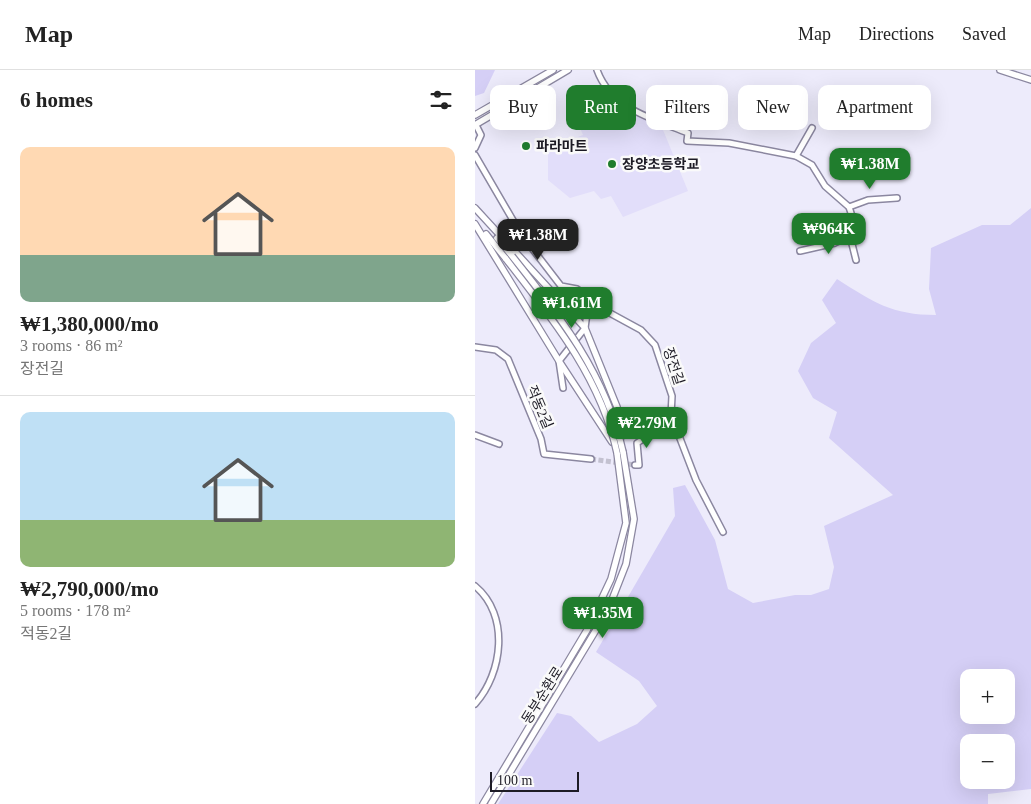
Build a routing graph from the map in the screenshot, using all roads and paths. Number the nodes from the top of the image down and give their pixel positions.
1 (553, 70) edge
2 (568, 70) edge
3 (597, 70) edge
4 (1000, 70) edge
5 (1031, 80) edge
6 (475, 115) edge
7 (475, 125) edge
8 (813, 128) dead end
9 (475, 148) edge
10 (475, 155) edge
11 (796, 156) junction
12 (897, 198) dead end
13 (849, 207) junction
14 (475, 209) edge
15 (475, 222) edge
16 (850, 236) junction
17 (800, 251) dead end
18 (509, 257) junction
19 (856, 260) dead end
20 (589, 298) junction
21 (585, 328) junction
22 (475, 347) edge
23 (559, 361) junction
24 (563, 388) dead end
25 (673, 420) junction
26 (475, 434) edge
27 (499, 444) dead end
28 (619, 450) junction
29 (591, 459) tunnel mouth
30 (635, 464) dead end
31 (723, 532) dead end
32 (475, 586) edge
33 (475, 704) edge
34 (483, 804) edge
35 (491, 804) edge

1 - 6 street
2 - 7 street
3 - 11 street
4 - 5 street
7 - 9 street
8 - 11 street
10 - 20 street, 장전길
11 - 13 street
12 - 13 street
13 - 16 street
14 - 18 street
14 - 21 street
15 - 18 street
15 - 23 street
16 - 17 street
16 - 19 street
18 - 28 street, bridge
20 - 21 street
20 - 25 street, 장전길
21 - 23 street
21 - 28 street
22 - 29 street, 적동2길
23 - 24 street
23 - 28 street
25 - 30 street
25 - 31 street, 장전길
26 - 27 street
28 - 34 street, 동부순환로
28 - 35 street, 동부순환로
32 - 33 street

